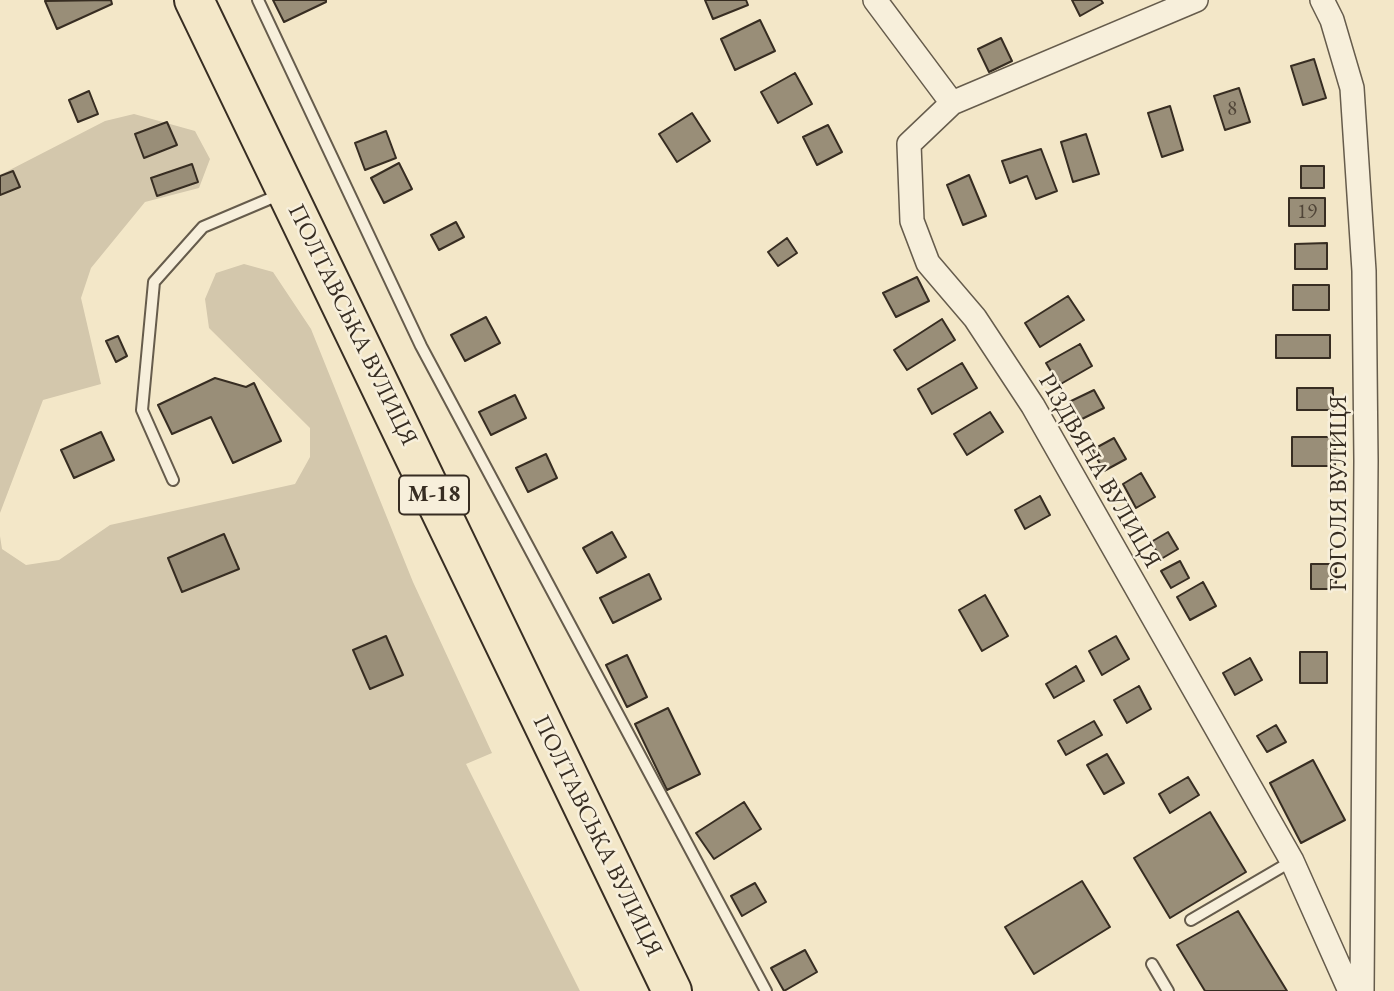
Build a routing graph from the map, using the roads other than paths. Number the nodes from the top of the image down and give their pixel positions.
1 (194, 0) edge
2 (258, 0) edge
3 (875, 0) edge
4 (1196, 0) edge
5 (1322, 0) edge
6 (952, 103) junction
7 (287, 192) junction
8 (173, 480) dead end
9 (1292, 861) junction
10 (1191, 920) dead end
11 (1152, 964) dead end
12 (672, 991) edge
13 (766, 991) edge
14 (1168, 991) edge
15 (1350, 991) edge
16 (1362, 991) edge

1 - 7 highway, ПОЛТАВСЬКА ВУЛИЦЯ / М-18
2 - 13 lane
3 - 6 street
4 - 6 street
5 - 16 street, ГОГОЛЯ ВУЛИЦЯ
6 - 9 street, РІЗДВЯНА ВУЛИЦЯ
7 - 8 lane
7 - 12 highway, ПОЛТАВСЬКА ВУЛИЦЯ / М-18
9 - 10 lane
9 - 15 street, РІЗДВЯНА ВУЛИЦЯ
11 - 14 lane

